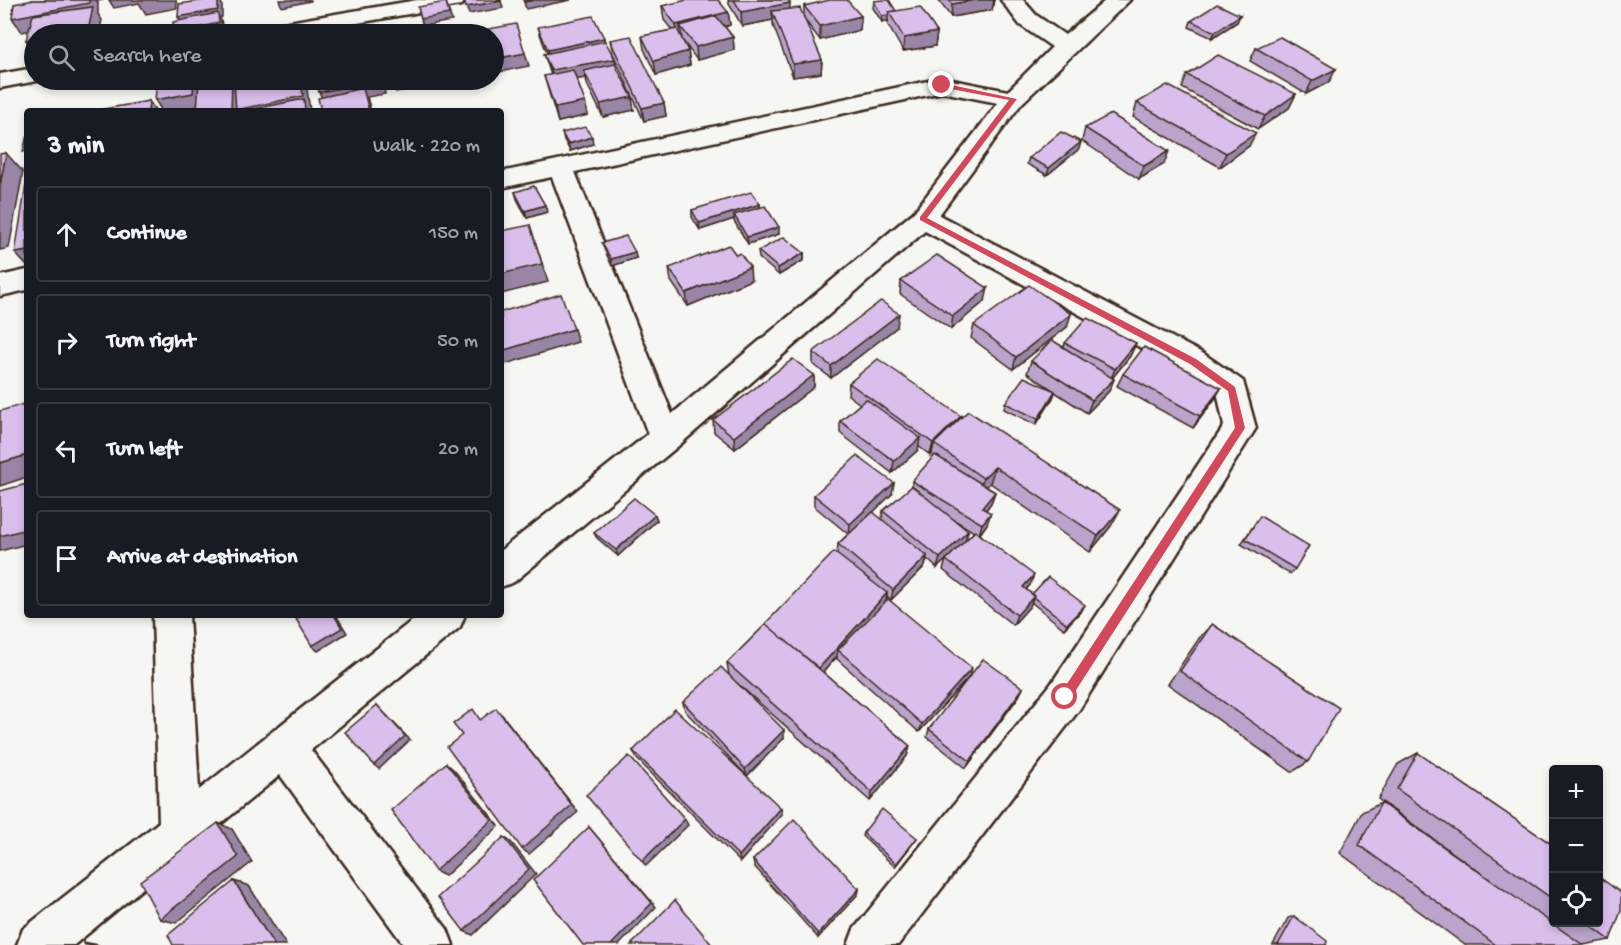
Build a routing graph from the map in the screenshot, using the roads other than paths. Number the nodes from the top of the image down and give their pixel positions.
1 (454, 0) edge
2 (1012, 0) edge
3 (1119, 0) edge
4 (317, 24) edge
5 (1066, 46) junction
6 (24, 77) edge
7 (0, 81) edge
8 (1013, 99) junction
9 (561, 168) junction
10 (504, 179) edge
11 (922, 218) junction
12 (24, 281) edge
13 (0, 286) edge
14 (666, 438) junction
15 (504, 569) edge
16 (171, 618) edge
17 (443, 618) edge
18 (284, 747) junction
19 (180, 831) junction
20 (39, 945) edge
21 (431, 945) edge
22 (870, 945) edge

1 - 4 street
2 - 5 street
3 - 5 street
5 - 8 street
6 - 7 street
8 - 9 street
8 - 11 street
9 - 10 street
9 - 14 street
11 - 14 street
11 - 22 street
12 - 13 street
14 - 15 street
16 - 19 street
17 - 18 street
18 - 19 street
18 - 21 street
19 - 20 street

